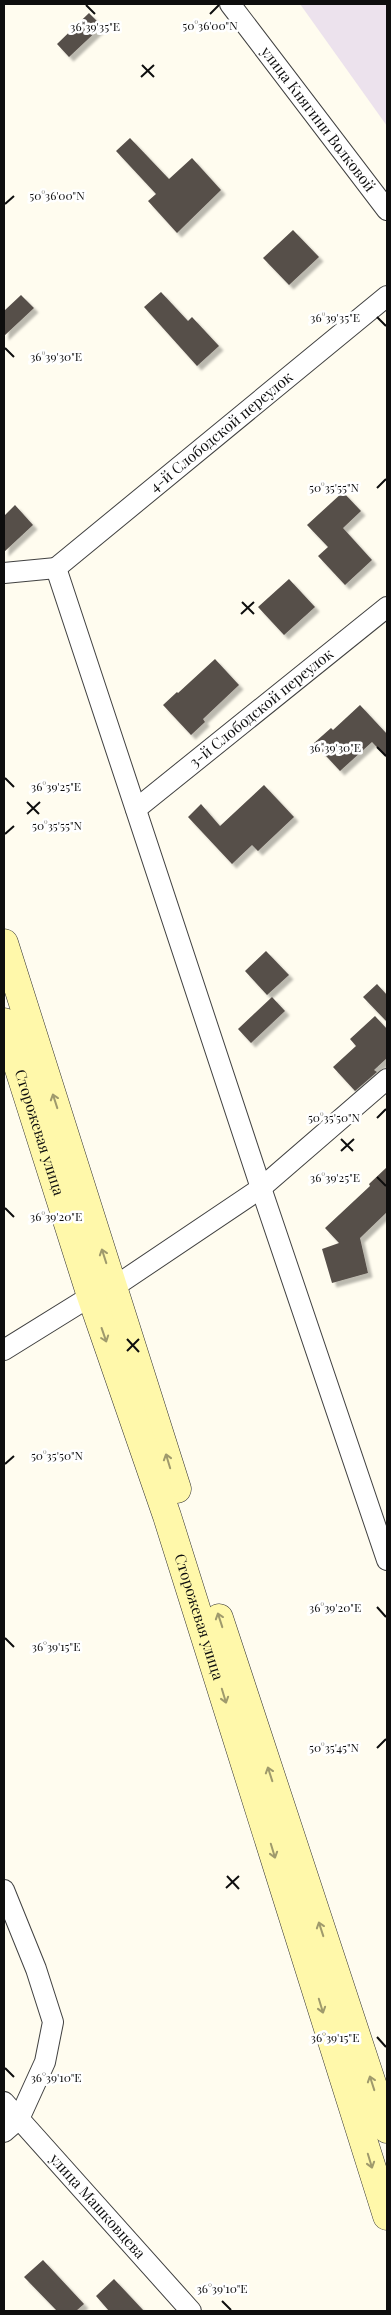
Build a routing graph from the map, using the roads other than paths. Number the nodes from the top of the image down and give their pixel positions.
1 (230, 4) edge
2 (387, 210) edge
3 (387, 296) edge
4 (56, 568) junction
5 (4, 573) edge
6 (387, 606) edge
7 (136, 809) junction
8 (4, 943) edge
9 (4, 1022) edge
10 (387, 1079) edge
11 (261, 1188) junction
12 (102, 1291) junction
13 (4, 1350) edge
14 (387, 1560) edge
15 (4, 1890) edge
16 (4, 2102) edge
17 (11, 2125) edge
18 (387, 2129) edge
19 (387, 2216) edge
20 (191, 2311) edge

1 - 2 street, улица Княгини Волковой
3 - 4 street, 4-й Слободской переулок
4 - 5 street
4 - 7 street
6 - 7 street, 3-й Слободской переулок
7 - 11 street
12 -> 8 main road, Сторожевая улица
9 - 12 main road, Сторожевая улица
10 - 11 street
11 - 12 street
11 - 14 street
12 - 13 street
18 -> 12 main road, Сторожевая улица
12 -> 19 main road, Сторожевая улица
15 - 17 street
16 - 17 street, улица Машковцева
17 - 20 street, улица Машковцева

